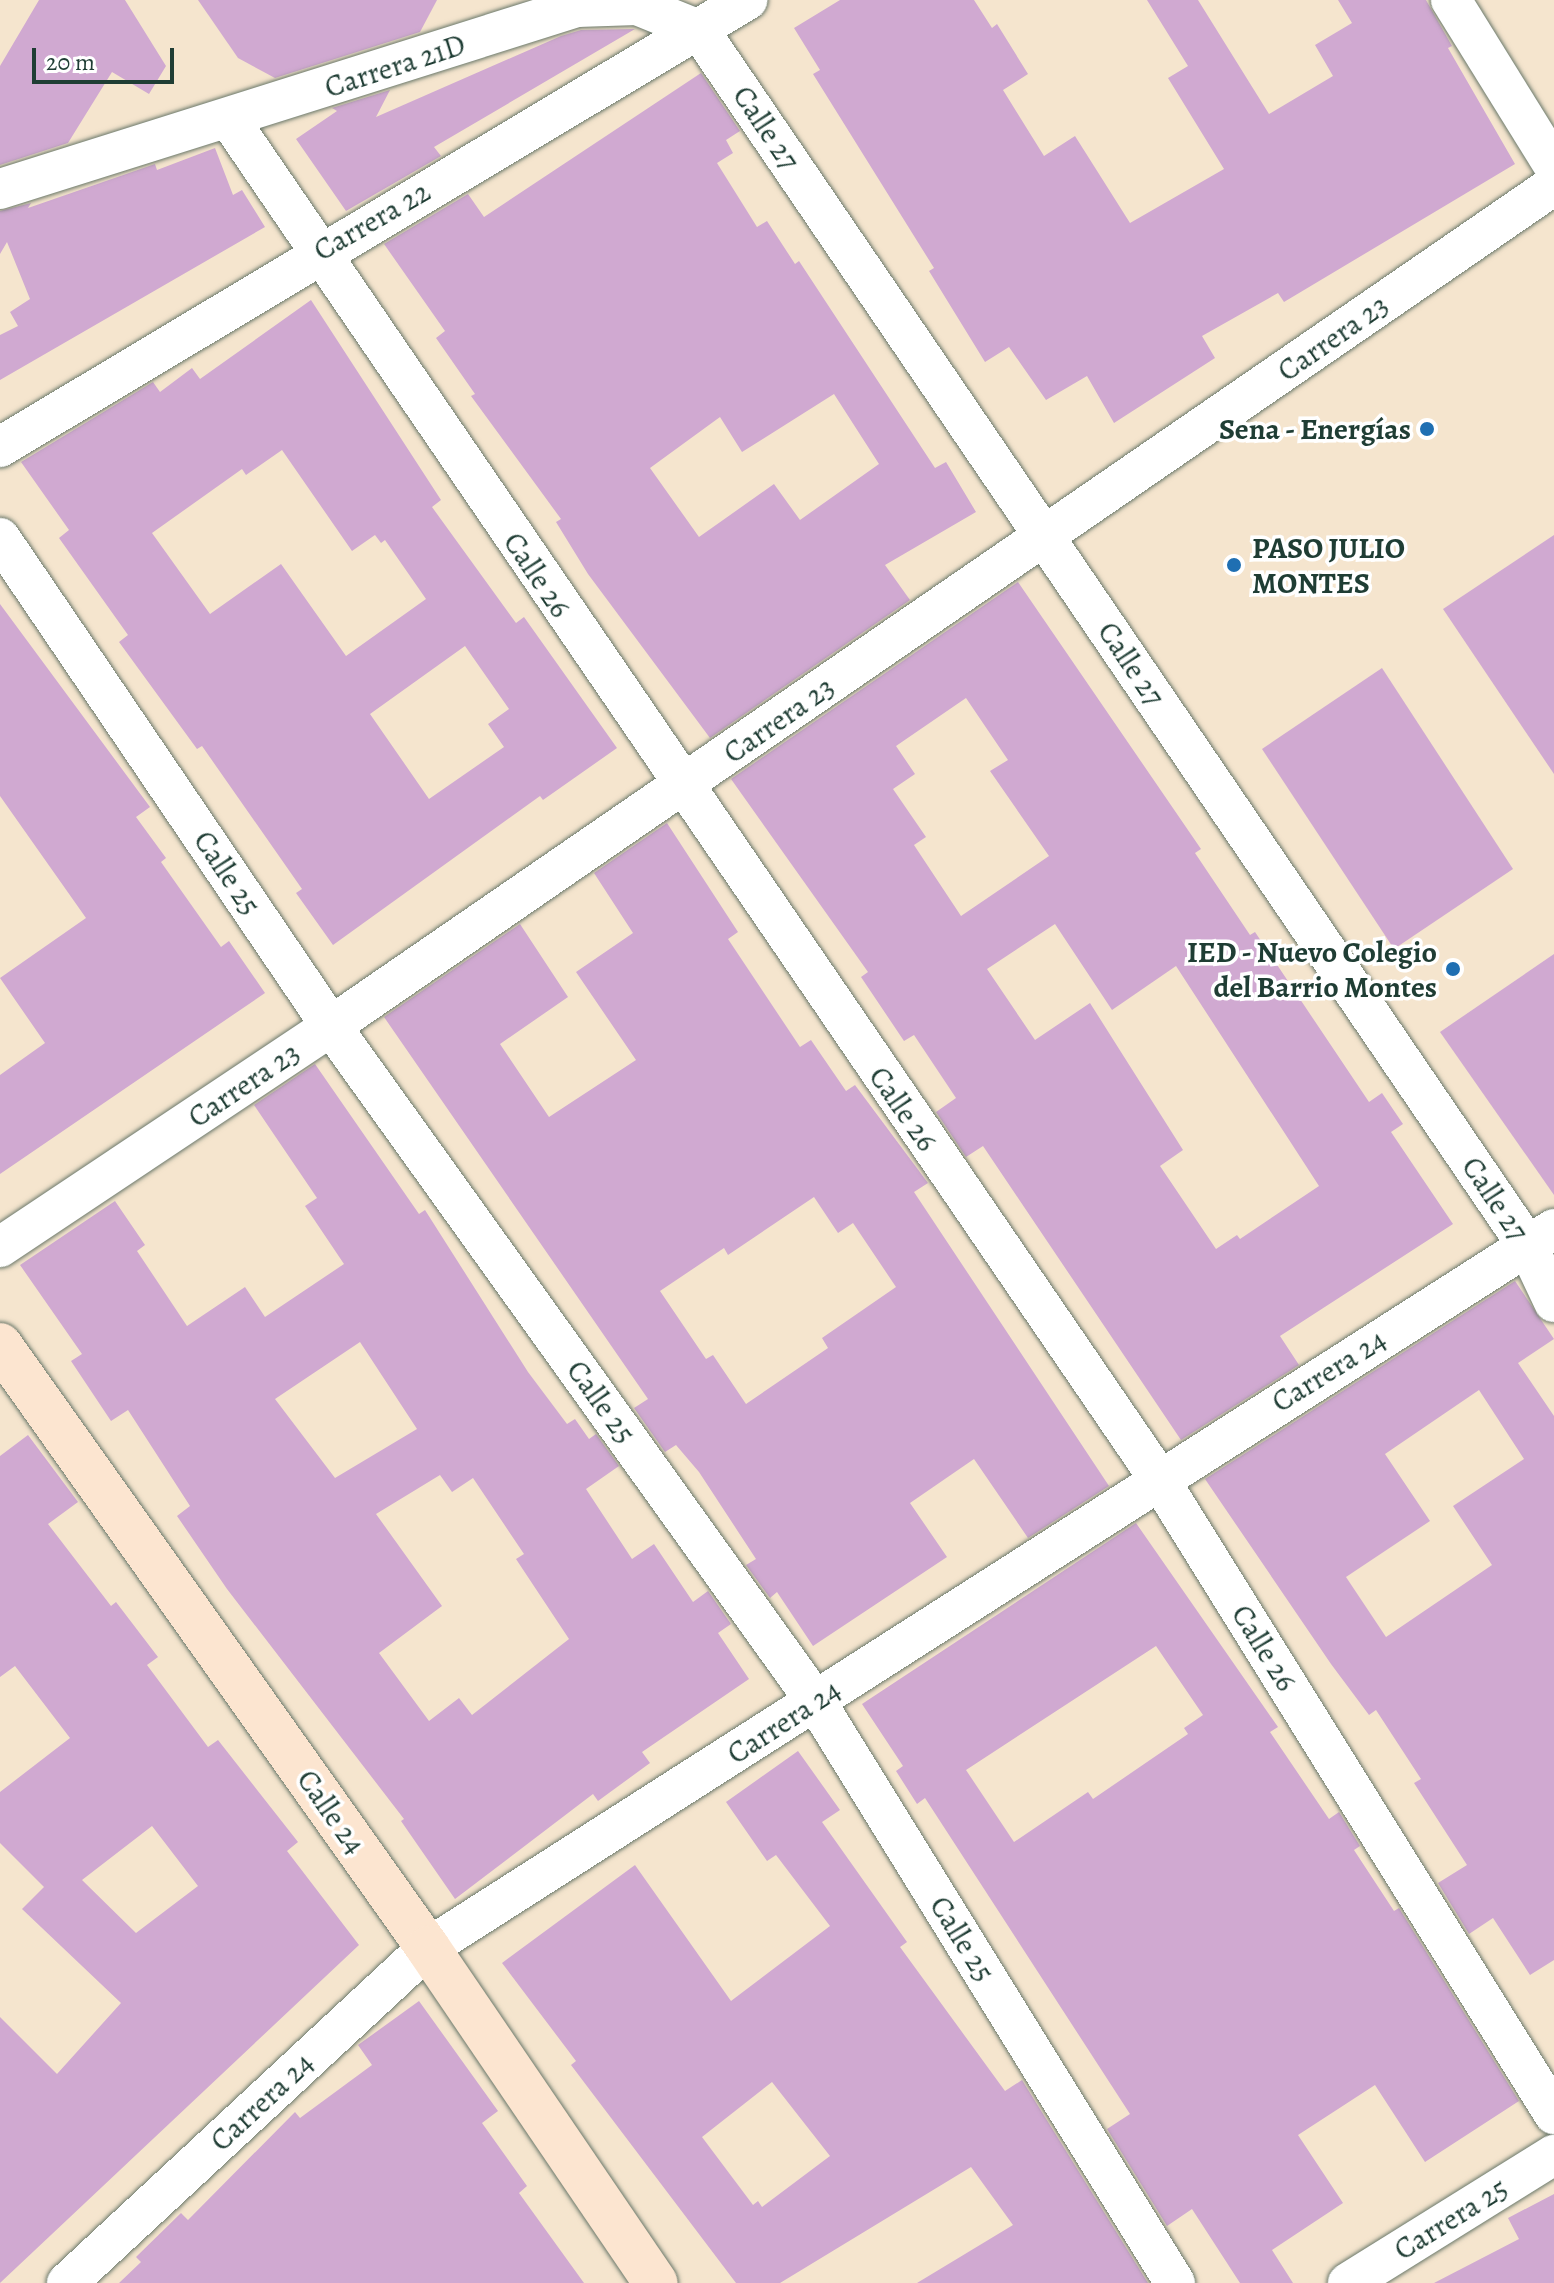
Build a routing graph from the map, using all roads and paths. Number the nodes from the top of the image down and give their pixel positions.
1 (747, 0) edge
2 (1451, 0) edge
3 (699, 30) junction
4 (229, 119) junction
5 (1554, 166) edge
6 (1554, 185) edge
7 (0, 189) edge
8 (318, 252) junction
9 (0, 447) edge
10 (1045, 537) junction
11 (0, 538) edge
12 (681, 787) junction
13 (331, 1026) junction
14 (1541, 1237) edge
15 (0, 1247) edge
16 (1554, 1302) edge
17 (0, 1345) edge
18 (1159, 1479) junction
19 (816, 1702) junction
20 (428, 1948) junction
21 (1554, 2114) edge
22 (1554, 2155) edge
23 (67, 2283) edge
24 (656, 2283) edge
25 (1175, 2283) edge
26 (1348, 2283) edge

1 - 3 street, Carrera 22
2 - 5 street
3 - 4 street, Carrera 21D
3 - 8 street, Carrera 22
3 - 10 street, Calle 27
4 - 7 street, Carrera 21D
4 - 8 street, Calle 26
6 - 10 street, Carrera 23
8 - 9 street, Carrera 22
8 - 12 street, Calle 26
10 - 12 street, Carrera 23
10 - 14 street, Calle 27
11 - 13 street, Calle 25
12 - 13 street, Carrera 23
12 - 18 street, Calle 26
13 - 15 street, Carrera 23
13 - 19 street, Calle 25
14 - 16 street, Calle 27
14 - 18 street, Carrera 24
17 - 20 street, Calle 24
18 - 19 street, Carrera 24
18 - 21 street, Calle 26
19 - 20 street, Carrera 24
19 - 25 street, Calle 25
20 - 23 street, Carrera 24
20 - 24 street, Calle 24
22 - 26 street, Carrera 25

